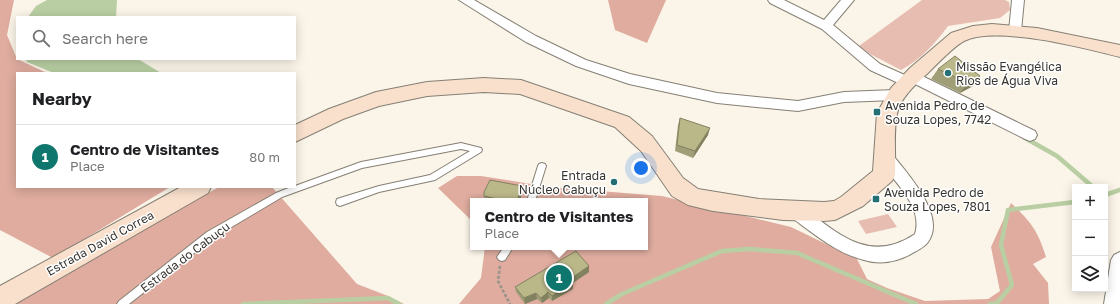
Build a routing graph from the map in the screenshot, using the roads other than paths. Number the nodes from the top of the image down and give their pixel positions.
1 (465, 0) edge
2 (774, 0) edge
3 (806, 0) edge
4 (848, 0) edge
5 (1018, 0) edge
6 (796, 11) junction
7 (826, 26) junction
8 (1015, 31) junction
9 (1120, 51) edge
10 (905, 85) junction
11 (296, 134) edge
12 (1030, 135) dead end
13 (886, 157) junction
14 (542, 166) dead end
15 (198, 188) edge
16 (533, 198) edge
17 (340, 202) dead end
18 (797, 212) junction
19 (507, 250) edge
20 (502, 257) road end
21 (1120, 260) edge
22 (0, 298) edge
23 (122, 304) edge
24 (1113, 304) edge

1 - 10 street
2 - 6 street
3 - 6 street
4 - 7 street
5 - 8 street
6 - 7 street
7 - 10 street
8 - 9 main road
8 - 10 main road
10 - 12 street
10 - 13 main road
11 - 18 main road
13 - 18 main road
13 - 18 street
14 - 16 lane
15 - 22 main road, Estrada David Correa
17 - 23 lane, Estrada do Cabuçu
19 - 20 lane
21 - 24 street

